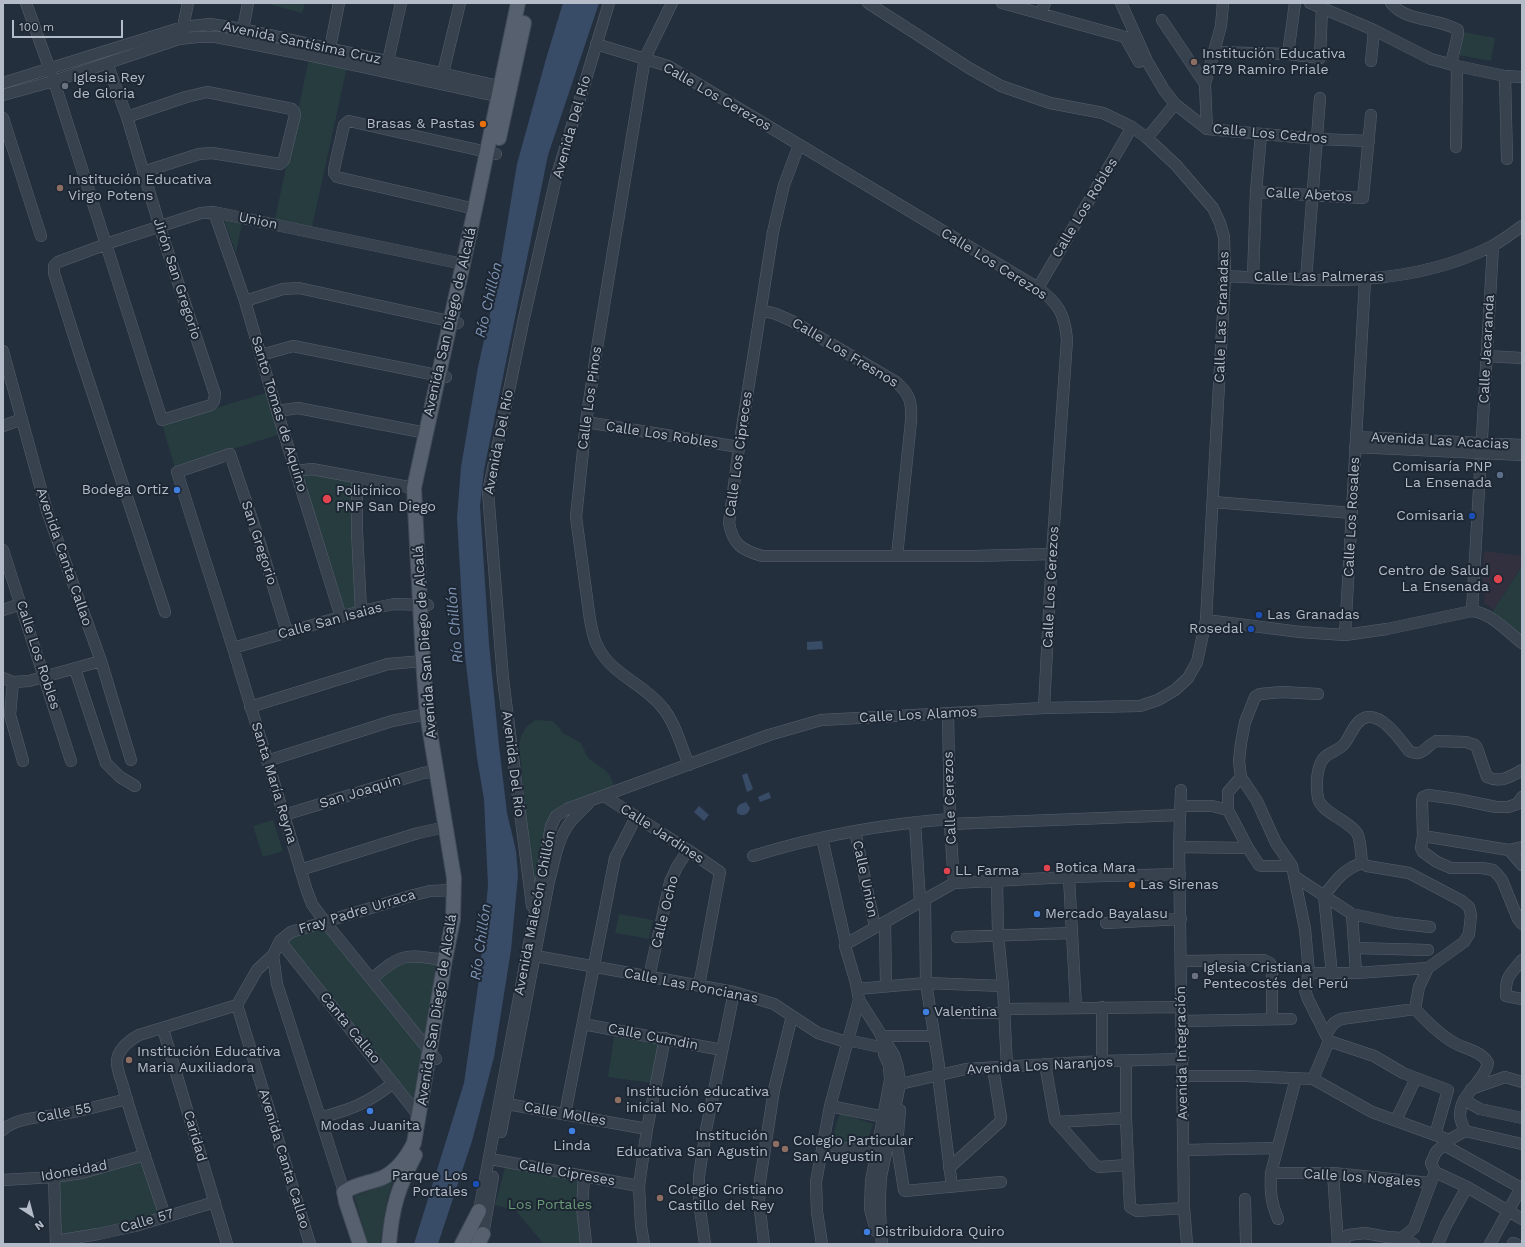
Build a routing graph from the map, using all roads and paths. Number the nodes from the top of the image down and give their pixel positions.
1 (26, 3) edge
2 (188, 3) edge
3 (248, 3) edge
4 (340, 3) edge
5 (401, 3) edge
6 (460, 3) edge
7 (518, 3) edge
8 (528, 3) edge
9 (609, 3) edge
10 (672, 3) edge
11 (1002, 3) edge
12 (1121, 3) edge
13 (1223, 3) edge
14 (1295, 3) edge
15 (1310, 3) edge
16 (1391, 3) edge
17 (872, 4) edge
18 (1322, 7) junction
19 (1043, 8) edge
20 (1162, 20) dead end
21 (183, 27) junction
22 (243, 29) junction
23 (1374, 30) junction
24 (184, 39) junction
25 (596, 44) junction
26 (330, 48) junction
27 (1214, 52) junction
28 (1288, 54) junction
29 (645, 58) junction
30 (388, 61) junction
31 (1371, 61) dead end
32 (1139, 62) dead end
33 (107, 63) junction
34 (1454, 65) junction
35 (49, 69) junction
36 (443, 73) junction
37 (1505, 76) junction
38 (1522, 77) edge
39 (54, 81) junction
40 (3, 83) edge
41 (1205, 84) junction
42 (505, 92) junction
43 (3, 95) edge
44 (1320, 98) dead end
45 (1174, 104) junction
46 (1371, 115) dead end
47 (127, 117) junction
48 (3, 118) edge
49 (1132, 127) junction
50 (1207, 128) junction
51 (1261, 134) junction
52 (1147, 138) junction
53 (1318, 139) junction
54 (1369, 141) junction
55 (799, 145) junction
56 (1456, 147) dead end
57 (491, 153) junction
58 (1507, 159) dead end
59 (143, 172) junction
60 (1256, 192) junction
61 (1312, 196) junction
62 (476, 209) junction
63 (214, 212) junction
64 (160, 226) junction
65 (1522, 226) edge
66 (40, 236) dead end
67 (106, 244) junction
68 (1493, 246) junction
69 (463, 264) junction
70 (1225, 276) junction
71 (1253, 277) junction
72 (1306, 280) junction
73 (1365, 280) junction
74 (1038, 288) junction
75 (245, 301) junction
76 (761, 310) junction
77 (454, 323) junction
78 (3, 351) edge
79 (261, 355) junction
80 (1486, 356) junction
81 (1522, 358) edge
82 (6, 371) edge
83 (442, 377) junction
84 (277, 411) junction
85 (22, 420) junction
86 (586, 422) junction
87 (3, 426) edge
88 (426, 434) junction
89 (1356, 442) junction
90 (1522, 445) edge
91 (739, 447) junction
92 (1481, 448) junction
93 (1522, 455) edge
94 (296, 471) junction
95 (177, 472) joint
96 (357, 478) junction
97 (414, 488) junction
98 (1213, 502) junction
99 (1352, 513) junction
100 (3, 553) edge
101 (1052, 554) junction
102 (897, 556) junction
103 (21, 604) junction
104 (424, 605) junction
105 (3, 610) edge
106 (361, 611) junction
107 (1472, 611) junction
108 (165, 612) dead end
109 (341, 617) junction
110 (1206, 620) junction
111 (287, 632) junction
112 (1345, 635) junction
113 (1522, 643) edge
114 (233, 648) junction
115 (100, 661) junction
116 (423, 661) junction
117 (75, 669) junction
118 (45, 677) junction
119 (8, 680) edge
120 (1318, 694) dead end
121 (250, 707) junction
122 (1044, 708) junction
123 (948, 713) junction
124 (427, 714) junction
125 (131, 760) dead end
126 (23, 761) dead end
127 (71, 761) dead end
128 (267, 761) junction
129 (689, 765) junction
130 (1522, 770) edge
131 (437, 771) junction
132 (1240, 777) junction
133 (136, 786) dead end
134 (1181, 790) dead end
135 (604, 796) junction
136 (1520, 800) edge
137 (592, 801) junction
138 (1180, 810) junction
139 (1228, 810) junction
140 (284, 815) junction
141 (636, 817) junction
142 (915, 822) junction
143 (950, 822) junction
144 (446, 827) junction
145 (855, 831) junction
146 (1423, 836) junction
147 (822, 838) junction
148 (1179, 847) junction
149 (1522, 847) edge
150 (1248, 848) junction
151 (688, 850) junction
152 (1510, 850) junction
153 (753, 856) dead end
154 (1362, 863) junction
155 (1522, 865) edge
156 (300, 870) junction
157 (1293, 871) junction
158 (1180, 874) junction
159 (1069, 877) junction
160 (997, 881) junction
161 (954, 883) junction
162 (454, 890) junction
163 (1324, 896) junction
164 (923, 900) junction
165 (1352, 914) junction
166 (534, 916) junction
167 (1181, 919) junction
168 (325, 922) junction
169 (1106, 923) dead end
170 (880, 924) junction
171 (1522, 924) edge
172 (1430, 928) dead end
173 (1071, 933) junction
174 (998, 934) junction
175 (957, 937) dead end
176 (280, 941) junction
177 (846, 944) junction
178 (1354, 948) junction
179 (1428, 950) dead end
180 (272, 955) junction
181 (531, 955) junction
182 (445, 960) junction
183 (1522, 960) edge
184 (1181, 961) junction
185 (593, 967) junction
186 (1428, 968) junction
187 (1309, 973) junction
188 (1332, 974) junction
189 (1356, 974) junction
190 (649, 977) junction
191 (372, 979) junction
192 (926, 983) junction
193 (699, 986) junction
194 (886, 986) junction
195 (1003, 986) junction
196 (734, 992) junction
197 (857, 999) junction
198 (1522, 999) edge
199 (237, 1005) junction
200 (1076, 1007) junction
201 (1102, 1007) junction
202 (1181, 1007) junction
203 (1415, 1009) junction
204 (1004, 1011) junction
205 (963, 1013) dead end
206 (792, 1016) junction
207 (1272, 1019) junction
208 (1291, 1019) dead end
209 (1182, 1021) junction
210 (583, 1024) junction
211 (164, 1029) junction
212 (934, 1036) junction
213 (664, 1038) junction
214 (1327, 1038) junction
215 (847, 1041) junction
216 (881, 1042) junction
217 (722, 1050) junction
218 (433, 1055) junction
219 (1182, 1060) junction
220 (1102, 1061) junction
221 (1126, 1062) junction
222 (1045, 1064) junction
223 (993, 1068) junction
224 (1007, 1068) junction
225 (938, 1075) junction
226 (1182, 1076) junction
227 (1296, 1078) junction
228 (1416, 1078) junction
229 (1313, 1079) junction
230 (1522, 1082) edge
231 (393, 1083) junction
232 (900, 1085) junction
233 (1470, 1089) junction
234 (127, 1099) junction
235 (1464, 1100) junction
236 (507, 1104) junction
237 (830, 1106) junction
238 (565, 1114) junction
239 (419, 1116) junction
240 (884, 1117) junction
241 (320, 1118) junction
242 (1126, 1118) junction
243 (1522, 1118) edge
244 (1394, 1120) junction
245 (1057, 1122) junction
246 (647, 1129) junction
247 (3, 1130) edge
248 (1465, 1131) junction
249 (1435, 1135) junction
250 (1447, 1143) junction
251 (823, 1144) junction
252 (1522, 1144) edge
253 (1277, 1148) junction
254 (1184, 1150) junction
255 (877, 1154) junction
256 (145, 1156) junction
257 (496, 1160) junction
258 (1127, 1165) junction
259 (949, 1168) junction
260 (1435, 1172) junction
261 (1270, 1173) junction
262 (1334, 1173) junction
263 (54, 1177) junction
264 (584, 1177) junction
265 (3, 1180) edge
266 (1001, 1182) dead end
267 (1430, 1183) junction
268 (639, 1186) junction
269 (1467, 1187) junction
270 (1522, 1187) edge
271 (952, 1188) junction
272 (344, 1192) junction
273 (1245, 1199) dead end
274 (215, 1202) junction
275 (1184, 1208) junction
276 (1508, 1210) junction
277 (479, 1211) junction
278 (165, 1216) junction
279 (1278, 1219) dead end
280 (1522, 1219) edge
281 (1402, 1238) junction
282 (481, 1241) edge
283 (56, 1242) edge
284 (227, 1244) edge
285 (310, 1244) edge
286 (360, 1244) edge
287 (389, 1244) edge
288 (462, 1244) edge
289 (470, 1244) edge
290 (586, 1244) edge
291 (644, 1244) edge
292 (705, 1244) edge
293 (764, 1244) edge
294 (822, 1244) edge
295 (882, 1244) edge
296 (1187, 1244) edge
297 (1246, 1244) edge
298 (1338, 1244) edge
299 (1342, 1244) edge
300 (1414, 1244) edge
301 (1438, 1244) edge
302 (1490, 1244) edge
303 (1513, 1244) edge
304 (1516, 1244) edge

1 - 35 street
2 - 21 street
3 - 22 street
4 - 26 street
5 - 30 street
6 - 36 street
7 - 42 main road, Avenida San Diego de Alcalá
8 - 42 main road, Avenida San Diego de Alcalá
9 - 25 street, Avenida Del Río
10 - 29 street, Calle Los Pinos
11 - 19 street
12 - 45 street, Calle Los Cedros
13 - 27 street
14 - 28 street
15 - 18 street
16 - 34 street
17 - 49 street, Calle Las Granadas
18 - 23 street
18 - 28 street
19 - 32 street
20 - 41 street
21 - 22 street, Avenida Santísima Cruz
21 - 24 street
21 - 35 street, Avenida Santísima Cruz
22 - 26 street, Avenida Santísima Cruz
23 - 31 street
23 - 34 street
24 - 33 street, Avenida Santísima Cruz
24 - 42 street, Avenida Santísima Cruz
25 - 29 street, Calle Los Cerezos
25 - 166 street, Avenida Del Río
26 - 30 street, Avenida Santísima Cruz
27 - 28 street
27 - 41 street
29 - 55 street, Calle Los Cerezos
29 - 86 street, Calle Los Pinos
30 - 36 street, Avenida Santísima Cruz
33 - 39 street, Avenida Santísima Cruz
33 - 47 street, Jirón San Gregorio
34 - 37 street
34 - 56 street
35 - 39 street
35 - 40 street, Avenida Santísima Cruz
36 - 42 street, Avenida Santísima Cruz
37 - 38 street
37 - 58 street
39 - 43 street, Avenida Santísima Cruz
39 - 67 street
41 - 50 street
42 - 57 main road, Avenida San Diego de Alcalá
44 - 53 street
45 - 50 street, Calle Los Cedros
45 - 52 street
46 - 54 street
47 - 59 street, Jirón San Gregorio
47 - 59 street
48 - 66 street
49 - 52 street, Calle Las Granadas
49 - 74 street, Calle Los Robles
50 - 51 street, Calle Los Cedros
51 - 53 street, Calle Los Cedros
51 - 60 street
52 - 70 street, Calle Las Granadas
53 - 54 street, Calle Los Cedros
53 - 61 street
54 - 61 street, Calle Abetos
55 - 74 street, Calle Los Cerezos
55 - 76 street, Calle Los Cipreces
57 - 62 main road, Avenida San Diego de Alcalá
57 - 62 street
57 - 77 main road, Avenida San Diego de Alcalá
59 - 64 street, Jirón San Gregorio
60 - 61 street, Calle Abetos
60 - 71 street
61 - 72 street
62 - 69 main road, Avenida San Diego de Alcalá
63 - 64 street, Union
63 - 69 street, Union
63 - 75 street, Santo Tomas de Aquino
64 - 67 street, Union
64 - 67 street, Jirón San Gregorio
65 - 68 street, Calle Las Palmeras
67 - 108 street, Union
68 - 73 street, Calle Las Palmeras
68 - 80 street, Calle Jacaranda
69 - 77 main road, Avenida San Diego de Alcalá
70 - 71 street, Calle Las Palmeras
70 - 98 street, Calle Las Granadas
71 - 72 street, Calle Las Palmeras
72 - 73 street, Calle Las Palmeras
73 - 89 street, Calle Los Rosales
74 - 101 street, Calle Los Cerezos
75 - 77 street
75 - 79 street, Santo Tomas de Aquino
76 - 91 street, Calle Los Cipreces
76 - 102 street, Calle Los Fresnos
77 - 83 main road, Avenida San Diego de Alcalá
78 - 82 street, Avenida Canta Callao
79 - 83 street
79 - 84 street, Santo Tomas de Aquino
80 - 81 street
80 - 92 street, Calle Jacaranda
82 - 85 street, Avenida Canta Callao
83 - 88 main road, Avenida San Diego de Alcalá
83 - 104 main road, Avenida San Diego de Alcalá
84 - 88 street
84 - 94 street, Santo Tomas de Aquino
85 - 87 street
85 - 115 street, Avenida Canta Callao
86 - 91 street, Calle Los Robles
86 - 129 street, Calle Los Pinos
88 - 97 main road, Avenida San Diego de Alcalá
89 - 92 street, Avenida Las Acacias
89 - 99 street, Calle Los Rosales
90 - 92 street, Avenida Las Acacias
91 - 102 street, Calle Los Cipreces
92 - 93 street, Avenida Las Acacias
92 - 107 street, Calle Jacaranda
94 - 96 street
94 - 109 street, Santo Tomas de Aquino
95 - 111 street, San Gregorio
95 - 114 street, Santa María Reyna
96 - 97 street
96 - 106 street
97 - 104 main road, Avenida San Diego de Alcalá
98 - 99 street
98 - 110 street, Calle Las Granadas
99 - 112 street, Calle Los Rosales
100 - 103 street, Calle Los Robles
101 - 102 street, Calle Los Cipreces
101 - 122 street, Calle Los Cerezos
103 - 105 street
103 - 118 street, Calle Los Robles
104 - 106 street, Calle San Isaias
104 - 116 main road, Avenida San Diego de Alcalá
104 - 218 main road, Avenida San Diego de Alcalá
106 - 109 street, Calle San Isaias
107 - 112 street
107 - 113 street
109 - 111 street, Calle San Isaias
110 - 112 street
110 - 122 street, Calle Los Alamos
111 - 114 street, Calle San Isaias
114 - 121 street, Santa María Reyna
115 - 117 street
115 - 125 street, Avenida Canta Callao
116 - 121 street
116 - 124 main road, Avenida San Diego de Alcalá
117 - 118 street
117 - 133 street
118 - 119 street
118 - 127 street, Calle Los Robles
119 - 126 street
120 - 132 street
121 - 128 street, Santa María Reyna
122 - 123 street, Calle Los Alamos
123 - 129 street, Calle Los Alamos
123 - 143 street, Calle Cerezos
124 - 128 street
124 - 131 main road, Avenida San Diego de Alcalá
128 - 140 street, Santa María Reyna
129 - 135 street, Calle Los Alamos
130 - 154 street
131 - 140 street, San Joaquin
131 - 144 main road, Avenida San Diego de Alcalá
132 - 139 street
132 - 157 street
134 - 138 street, Avenida Integración
135 - 137 street, Calle Los Alamos
135 - 141 street, Calle Jardines
136 - 146 street
137 - 166 street, Avenida Malecón Chillón
137 - 181 street, Avenida Malecón Chillón
138 - 139 street
138 - 143 street
138 - 148 street, Avenida Integración
139 - 150 street
140 - 156 street, Santa María Reyna
141 - 151 street, Calle Jardines
141 - 185 street
142 - 143 street
142 - 145 street
142 - 164 street
143 - 161 street, Calle Cerezos
144 - 156 street
144 - 162 main road, Avenida San Diego de Alcalá
145 - 147 street
145 - 170 street, Calle Union
146 - 152 street
146 - 171 street
147 - 153 street
147 - 177 street
148 - 150 street
148 - 158 street, Avenida Integración
149 - 152 street
150 - 157 street
151 - 190 street, Calle Ocho
151 - 193 street, Calle Jardines
152 - 155 street
154 - 163 street
154 - 186 street
156 - 168 street, Santa María Reyna
157 - 163 street
157 - 187 street
158 - 159 street
158 - 167 street, Avenida Integración
159 - 160 street
159 - 173 street
160 - 161 street
160 - 174 street
161 - 164 street
162 - 168 street, Fray Padre Urraca
162 - 182 main road, Avenida San Diego de Alcalá
163 - 165 street
163 - 188 street
164 - 170 street
164 - 192 street
165 - 172 street
165 - 178 street
166 - 181 street, Avenida Malecón Chillón
167 - 169 street
167 - 184 street, Avenida Integración
168 - 176 street, Fray Padre Urraca
168 - 191 street, Santa María Reyna
170 - 177 street
170 - 194 street, Calle Union
173 - 174 street
173 - 200 street
174 - 175 street
174 - 195 street
176 - 180 street, Fray Padre Urraca
176 - 231 street, Canta Callao
177 - 197 street
178 - 179 street
178 - 189 street
180 - 199 street, Fray Padre Urraca
180 - 241 street
181 - 185 street, Calle Las Poncianas
181 - 236 street, Avenida Malecón Chillón
181 - 277 street, Avenida Malecón Chillón
182 - 191 street
182 - 218 main road, Avenida San Diego de Alcalá
183 - 198 street
184 - 202 street, Avenida Integración
184 - 207 street
185 - 190 street, Calle Las Poncianas
185 - 210 street
186 - 189 street
186 - 203 street
187 - 188 street
187 - 214 street
188 - 189 street
190 - 193 street, Calle Las Poncianas
191 - 218 street, Santa María Reyna
192 - 194 street
192 - 195 street
192 - 212 street
193 - 196 street, Calle Las Poncianas
194 - 197 street
195 - 204 street
196 - 206 street, Calle Las Poncianas
196 - 217 street
197 - 215 street
197 - 216 street
199 - 211 street
199 - 285 street, Avenida Canta Callao
200 - 201 street
200 - 204 street
201 - 202 street
201 - 220 street
202 - 209 street, Avenida Integración
203 - 214 street
203 - 233 street
204 - 205 street
204 - 224 street
206 - 215 street, Calle Las Poncianas
206 - 293 street
207 - 208 street
207 - 209 street
209 - 219 street, Avenida Integración
210 - 213 street, Calle Cumdin
210 - 238 street
211 - 234 street
211 - 274 street, Caridad
212 - 216 street, Calle Las Poncianas
212 - 225 street
213 - 217 street, Calle Cumdin
213 - 246 street
214 - 228 street
214 - 229 street
215 - 216 street, Calle Las Poncianas
215 - 237 street
216 - 232 street
216 - 240 street
217 - 292 street
218 - 239 main road, Avenida San Diego de Alcalá
218 - 287 main road, Avenida San Diego de Alcalá
219 - 221 street, Avenida Los Naranjos
219 - 226 street, Avenida Integración
220 - 221 street, Avenida Los Naranjos
220 - 222 street, Avenida Los Naranjos
221 - 242 street
222 - 224 street, Avenida Los Naranjos
222 - 245 street
223 - 224 street, Avenida Los Naranjos
223 - 225 street, Avenida Los Naranjos
223 - 259 street
225 - 232 street, Avenida Los Naranjos
225 - 259 street
226 - 227 street
226 - 254 street, Avenida Integración
227 - 229 street
227 - 253 street
228 - 244 street
228 - 249 street
229 - 244 street
230 - 233 street
231 - 239 street, Canta Callao
231 - 241 street
232 - 271 street
232 - 295 street
233 - 235 street
234 - 247 street, Calle 55
234 - 256 street
235 - 243 street
235 - 248 street
236 - 238 street, Calle Molles
236 - 257 street, Avenida Malecón Chillón
237 - 240 street
237 - 251 street
238 - 246 street, Calle Molles
239 - 272 main road, Avenida San Diego de Alcalá
240 - 255 street
241 - 272 street
242 - 245 street
242 - 258 street
244 - 249 street
245 - 258 street
246 - 268 street
248 - 250 street
248 - 252 street
249 - 250 street
250 - 260 street
250 - 270 street
251 - 255 street
251 - 294 street
253 - 254 street
253 - 261 street
254 - 275 street, Avenida Integración
255 - 295 street
256 - 263 street, Idoneidad
256 - 278 street
257 - 264 street, Calle Cipreses
257 - 282 street, Avenida Malecón Chillón
258 - 275 street
259 - 271 street
260 - 267 street
260 - 269 street
261 - 262 street, Calle los Nogales
261 - 279 street
262 - 267 street, Calle los Nogales
262 - 298 street
263 - 265 street, Idoneidad
263 - 283 street
264 - 268 street, Calle Cipreses
264 - 290 street
266 - 271 street
267 - 281 street
268 - 291 street
269 - 276 street
269 - 301 street
270 - 276 street
272 - 286 main road
273 - 297 street
274 - 278 street, Calle 57
274 - 284 street, Caridad
275 - 296 street, Avenida Integración
276 - 280 street
276 - 302 street
277 - 288 main road
277 - 289 street, Avenida Malecón Chillón
278 - 283 street, Calle 57
281 - 299 street
281 - 300 street
303 - 304 street

